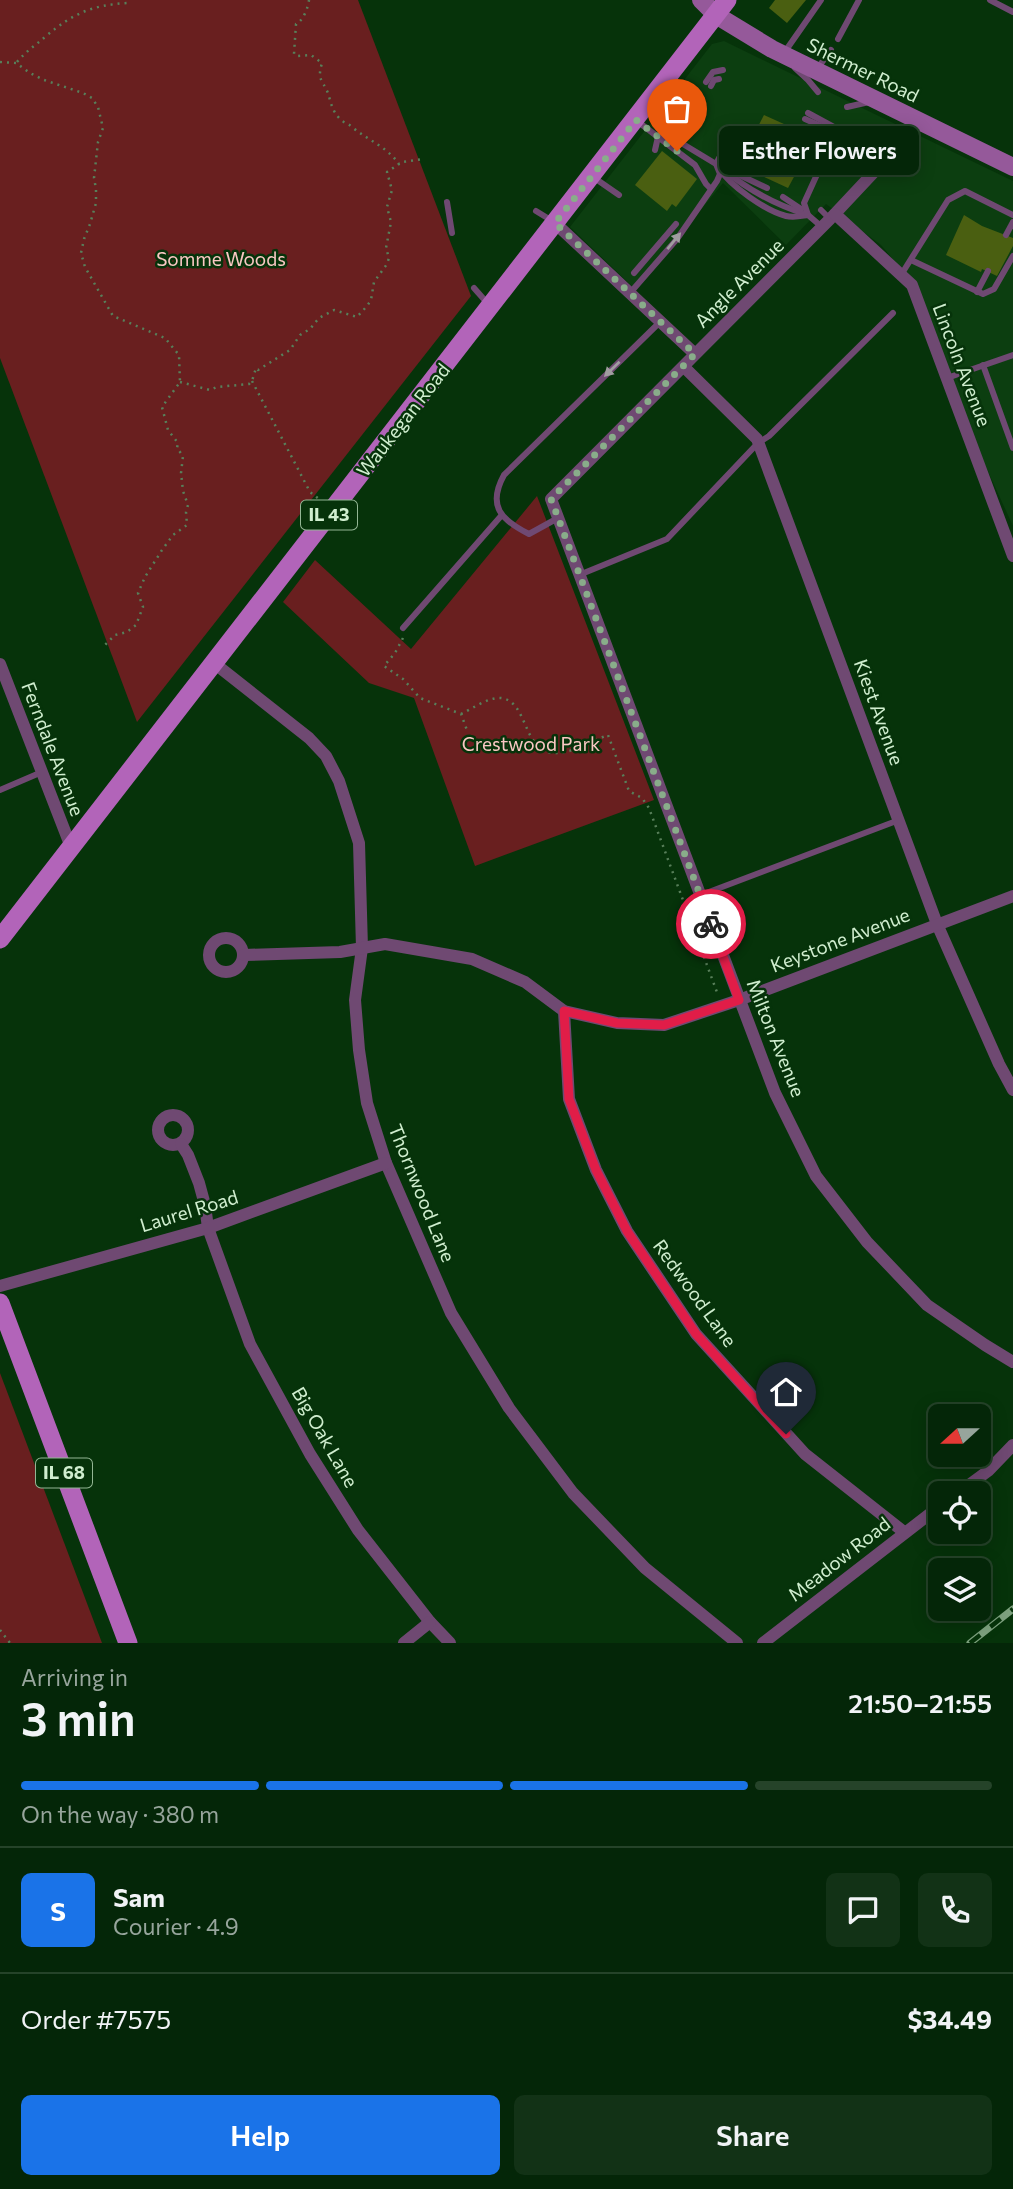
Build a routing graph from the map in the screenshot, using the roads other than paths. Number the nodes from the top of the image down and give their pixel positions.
1 (701, 0) edge
2 (821, 0) edge
3 (859, 0) edge
4 (990, 0) edge
5 (722, 8) edge
6 (1013, 12) edge
7 (838, 39) dead end
8 (831, 50) dead end
9 (778, 52) junction
10 (723, 70) dead end
11 (815, 70) junction
12 (719, 79) dead end
13 (818, 92) dead end
14 (877, 100) junction
15 (847, 107) dead end
16 (806, 116) dead end
17 (636, 120) junction
18 (921, 122) junction
19 (840, 133) dead end
20 (659, 137) junction
21 (655, 150) dead end
22 (716, 161) junction
23 (1013, 167) edge
24 (820, 170) dead end
25 (727, 173) junction
26 (592, 176) junction
27 (702, 176) junction
28 (717, 181) junction
29 (707, 187) junction
30 (767, 188) dead end
31 (620, 195) dead end
32 (783, 197) dead end
33 (447, 202) dead end
34 (536, 211) dead end
35 (808, 215) junction
36 (1013, 215) edge
37 (827, 217) junction
38 (1013, 222) edge
39 (555, 223) junction
40 (676, 224) dead end
41 (452, 233) dead end
42 (1006, 235) dead end
43 (1013, 256) edge
44 (911, 260) junction
45 (988, 271) dead end
46 (634, 273) dead end
47 (901, 275) junction
48 (474, 288) dead end
49 (977, 292) junction
50 (630, 293) junction
51 (490, 307) junction
52 (893, 313) dead end
53 (660, 322) junction
54 (695, 354) junction
55 (1013, 355) edge
56 (983, 365) junction
57 (684, 367) junction
58 (947, 379) junction
59 (758, 443) junction
60 (1013, 448) edge
61 (551, 499) joint
62 (501, 516) junction
63 (558, 518) junction
64 (1013, 556) edge
65 (579, 575) junction
66 (403, 628) road end
67 (214, 663) junction
68 (0, 664) edge
69 (42, 772) junction
70 (0, 790) edge
71 (899, 820) junction
72 (71, 847) junction
73 (700, 895) junction
74 (1013, 895) edge
75 (937, 924) junction
76 (0, 939) edge
77 (362, 948) junction
78 (244, 955) dead end
79 (739, 1000) junction
80 (564, 1011) junction
81 (1013, 1090) edge
82 (181, 1144) dead end
83 (386, 1163) junction
84 (208, 1228) junction
85 (0, 1286) edge
86 (0, 1303) edge
87 (1013, 1362) edge
88 (1013, 1445) edge
89 (974, 1481) edge
90 (928, 1515) edge
91 (904, 1532) junction
92 (430, 1622) junction
93 (128, 1643) edge
94 (404, 1643) edge
95 (450, 1643) edge
96 (737, 1643) edge
97 (764, 1643) edge

1 - 5 main road, Shermer Road
2 - 9 lane
3 - 7 lane
4 - 6 lane
5 - 9 main road, Shermer Road
5 - 17 main road, Waukegan Road / IL 43
8 - 11 lane
9 - 11 main road, Shermer Road
9 - 13 lane
10 - 12 lane
11 - 14 main road, Shermer Road
14 - 15 lane
14 - 18 main road, Shermer Road
16 - 19 lane
17 - 20 lane
17 - 26 main road, Waukegan Road / IL 43
18 - 23 main road, Shermer Road
18 - 37 street, Angle Avenue
20 - 21 lane
20 - 22 lane
20 - 27 lane
22 - 25 lane
22 - 27 lane
22 - 28 lane
24 - 35 lane
25 - 28 lane
25 - 30 lane
25 - 35 lane
26 - 31 lane
26 - 39 main road, Waukegan Road / IL 43
27 - 29 lane
28 - 29 lane
50 -> 29 lane
32 - 35 lane
33 - 41 lane
34 - 39 lane
35 - 37 lane
36 - 44 lane
37 - 47 street, Lincoln Avenue
37 - 54 street, Angle Avenue
38 - 42 lane
39 - 50 street
39 - 51 main road, Waukegan Road / IL 43
40 - 46 lane
43 - 49 lane
44 - 47 lane
44 - 49 lane
45 - 49 lane
47 - 58 street, Lincoln Avenue
48 - 51 lane
50 - 53 street
51 - 67 main road, Waukegan Road / IL 43
52 - 59 lane
53 - 54 street
53 -> 62 lane
54 - 57 street, Angle Avenue
55 - 56 lane
56 - 58 lane
56 - 60 lane
57 - 59 street, Kiest Avenue
57 - 61 street, Angle Avenue
58 - 64 street, Lincoln Avenue
59 - 65 lane
59 - 71 street, Kiest Avenue
61 - 63 street, Milton Avenue
62 - 63 lane
62 - 66 lane
63 - 65 street, Milton Avenue
65 - 73 street, Milton Avenue
67 - 72 main road, Waukegan Road / IL 43
67 - 77 street, Thornwood Lane
68 - 69 street, Ferndale Avenue
69 - 70 lane
69 - 72 street, Ferndale Avenue
71 - 73 lane
71 - 75 street, Kiest Avenue
72 - 76 main road, Waukegan Road / IL 43
73 - 79 street, Milton Avenue
74 - 75 street, Keystone Avenue
75 - 79 street, Keystone Avenue
75 - 81 street, Kiest Avenue
77 - 78 street, Keystone Avenue
77 - 80 street, Keystone Avenue
77 - 83 street, Thornwood Lane
79 - 80 street, Keystone Avenue
79 - 87 street, Milton Avenue
80 - 91 street, Redwood Lane
82 - 84 street, Big Oak Lane
83 - 84 street, Laurel Road
83 - 96 street, Thornwood Lane
84 - 85 street, Laurel Road
84 - 92 street, Big Oak Lane
86 - 93 main road, IL 68
88 - 89 street
90 - 91 street, Meadow Road
91 - 97 street, Meadow Road
92 - 94 street
92 - 95 street, Big Oak Lane

